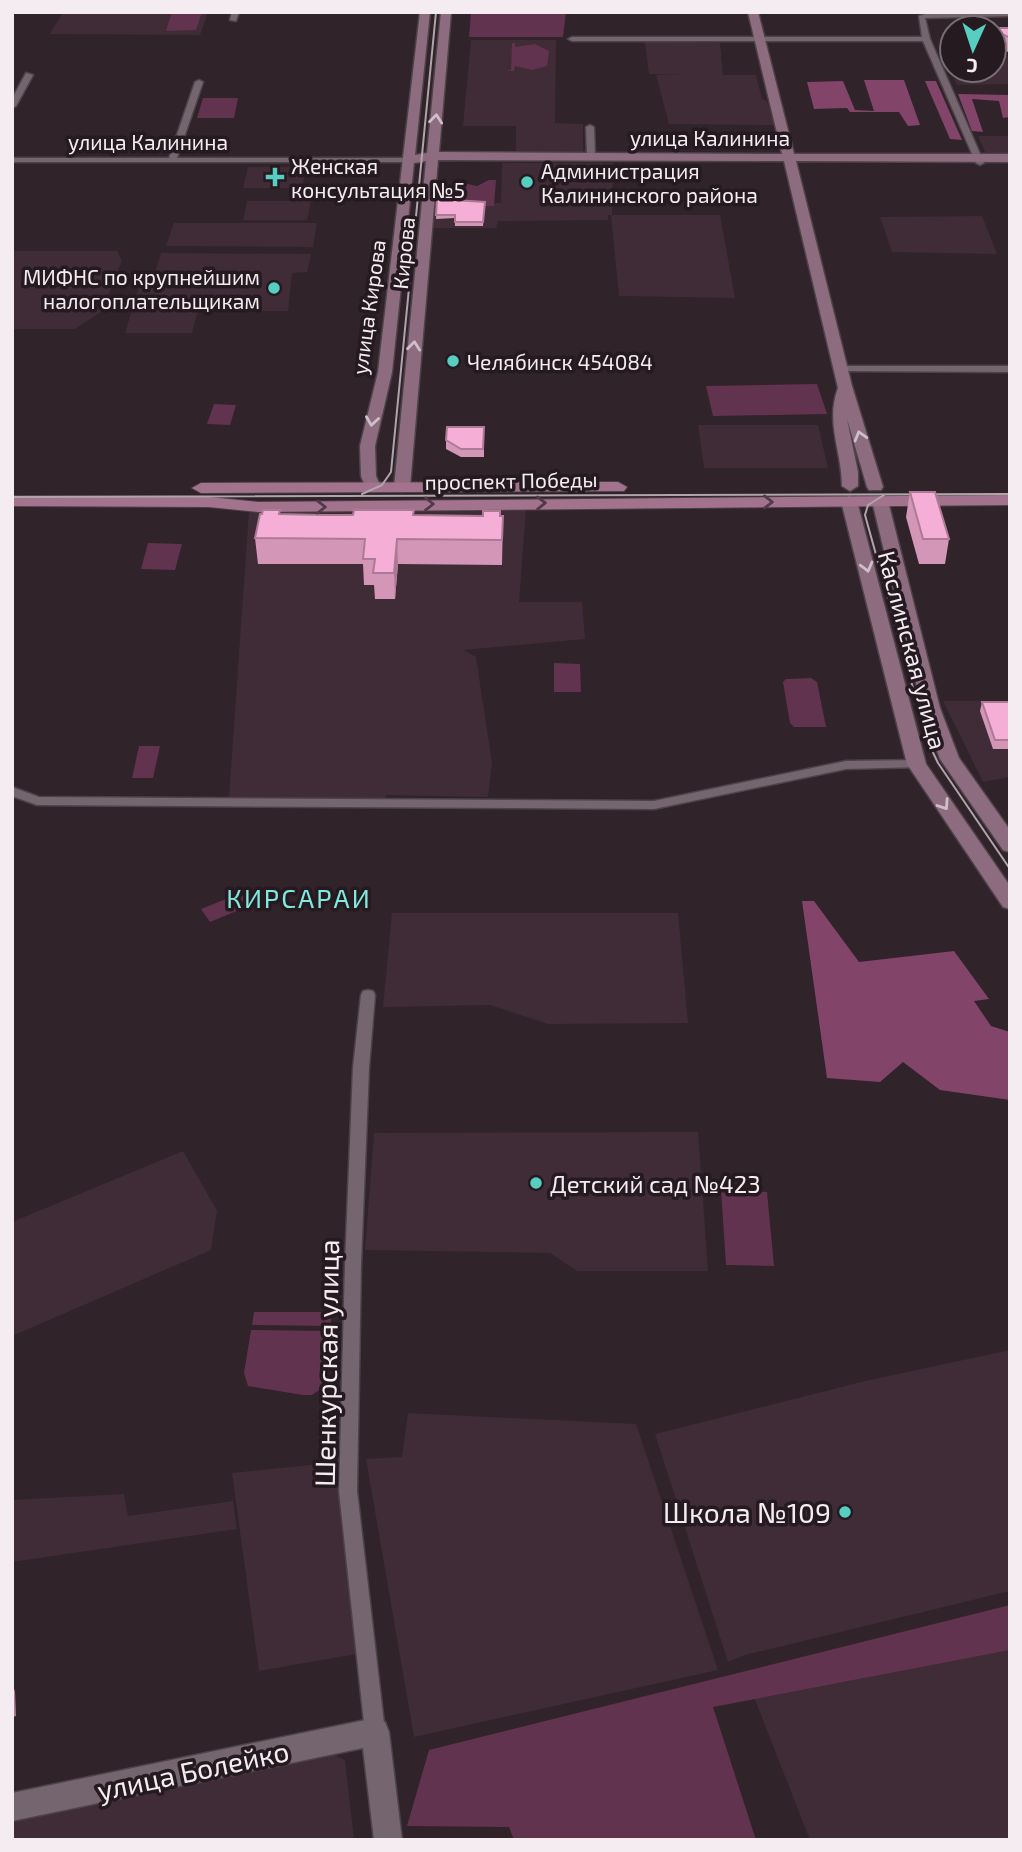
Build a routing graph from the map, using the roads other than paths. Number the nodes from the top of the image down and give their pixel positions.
1 (425, 12) edge
2 (446, 12) edge
3 (753, 12) edge
4 (1010, 14) edge
5 (759, 38) junction
6 (926, 38) junction
7 (572, 39) dead end
8 (29, 75) dead end
9 (199, 82) dead end
10 (12, 106) edge
11 (590, 127) dead end
12 (592, 155) junction
13 (432, 158) junction
14 (1010, 158) edge
15 (788, 159) junction
16 (12, 160) edge
17 (172, 160) junction
18 (410, 160) junction
19 (979, 160) junction
20 (1010, 163) edge
21 (841, 368) junction
22 (1010, 369) edge
23 (845, 386) junction
24 (1010, 486) edge
25 (402, 487) junction
26 (12, 488) edge
27 (373, 488) junction
28 (850, 494) junction
29 (877, 494) junction
30 (1010, 500) edge
31 (12, 501) edge
32 (385, 504) junction
33 (917, 764) junction
34 (12, 791) edge
35 (1010, 845) edge
36 (1010, 902) edge
37 (368, 995) dead end
38 (374, 1732) junction
39 (12, 1807) edge
40 (388, 1840) edge

1 - 18 main road, улица Кирова
13 -> 2 main road, Кирова
3 - 5 main road, Каслинская улица
4 - 6 street
5 - 6 street
5 - 7 street
5 - 15 main road, Каслинская улица
6 - 19 street
8 - 10 street
9 - 17 street
11 - 12 street
12 - 13 main road, улица Калинина
12 - 15 main road, улица Калинина
13 - 15 main road, улица Калинина
13 - 18 main road, улица Калинина
25 -> 13 main road, Кирова
14 - 19 main road, улица Калинина
15 - 19 main road, улица Калинина
15 - 21 main road, Каслинская улица
16 - 17 street, улица Калинина
17 - 18 street, улица Калинина
18 -> 27 main road, улица Кирова
19 - 20 main road, улица Калинина
21 - 22 street
21 - 23 main road, Каслинская улица
23 - 28 main road, Каслинская улица
29 -> 23 main road, Каслинская улица
24 - 29 main road, проспект Победы
25 - 27 main road, проспект Победы
25 - 28 main road, проспект Победы
25 - 32 main road
26 - 27 main road, проспект Победы
27 - 32 main road, улица Кирова
28 - 29 main road, проспект Победы
32 -> 28 main road, проспект Победы
28 -> 33 main road, Каслинская улица
29 - 30 main road, проспект Победы
29 - 35 main road, Каслинская улица
31 -> 32 main road, проспект Победы
33 - 34 street
33 -> 36 main road, Каслинская улица
37 - 38 street, Шенкурская улица
38 - 39 street, улица Болейко
38 - 40 street

